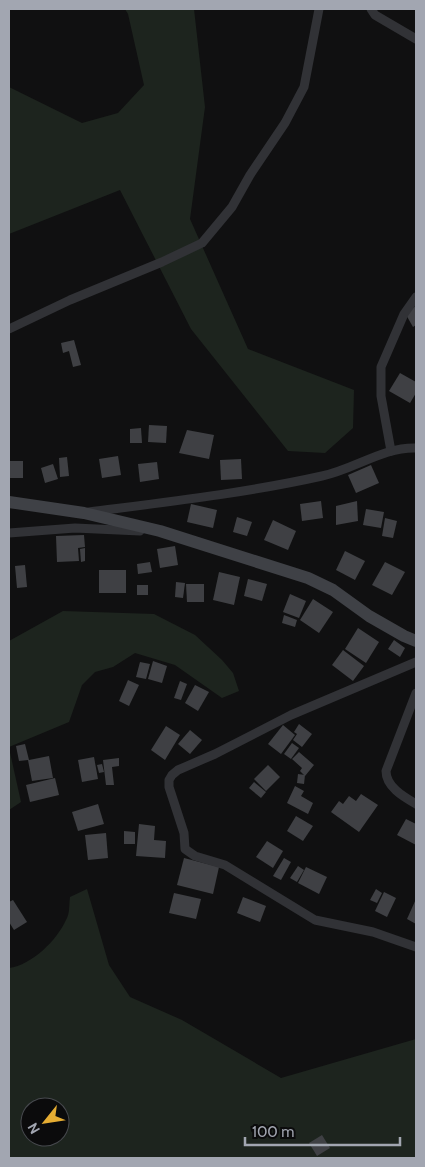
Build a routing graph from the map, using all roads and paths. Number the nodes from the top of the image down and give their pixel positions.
1 (319, 9) edge
2 (371, 9) edge
3 (416, 39) edge
4 (416, 297) edge
5 (9, 329) edge
6 (416, 448) edge
7 (391, 451) junction
8 (9, 502) edge
9 (84, 513) junction
10 (160, 532) junction
11 (9, 533) edge
12 (416, 641) edge
13 (416, 662) edge
14 (416, 693) edge
15 (416, 804) edge
16 (416, 947) edge

1 - 5 street
2 - 3 street
4 - 7 street
6 - 7 street
7 - 9 street
8 - 9 main road
9 - 10 main road
10 - 11 street
10 - 12 main road
13 - 16 street
14 - 15 street

